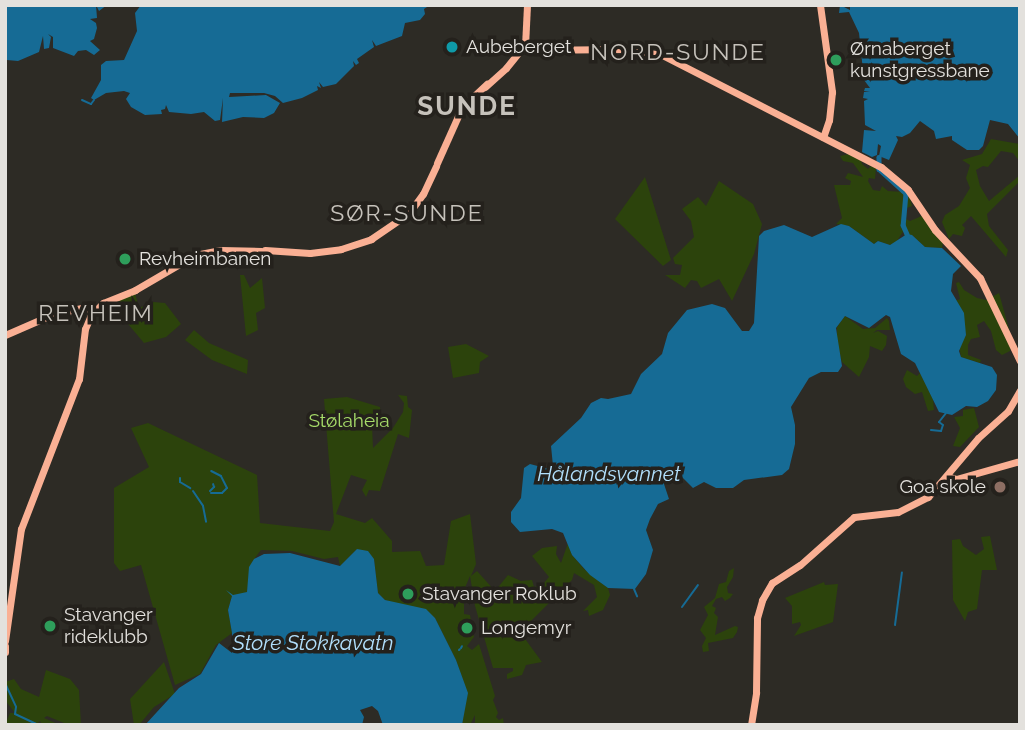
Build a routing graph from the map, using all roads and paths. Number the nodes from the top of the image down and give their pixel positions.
1 (527, 5) edge
2 (820, 5) edge
3 (524, 48) junction
4 (822, 137) junction
5 (93, 312) junction
6 (5, 335) edge
7 (1020, 361) edge
8 (1020, 390) edge
9 (1020, 461) edge
10 (947, 476) junction
11 (6, 647) edge
12 (751, 725) edge

1 - 3 main road
2 - 4 main road
3 - 4 main road
3 - 5 main road
4 - 7 main road
5 - 6 main road
5 - 11 main road
8 - 10 main road
9 - 10 main road
10 - 12 main road

